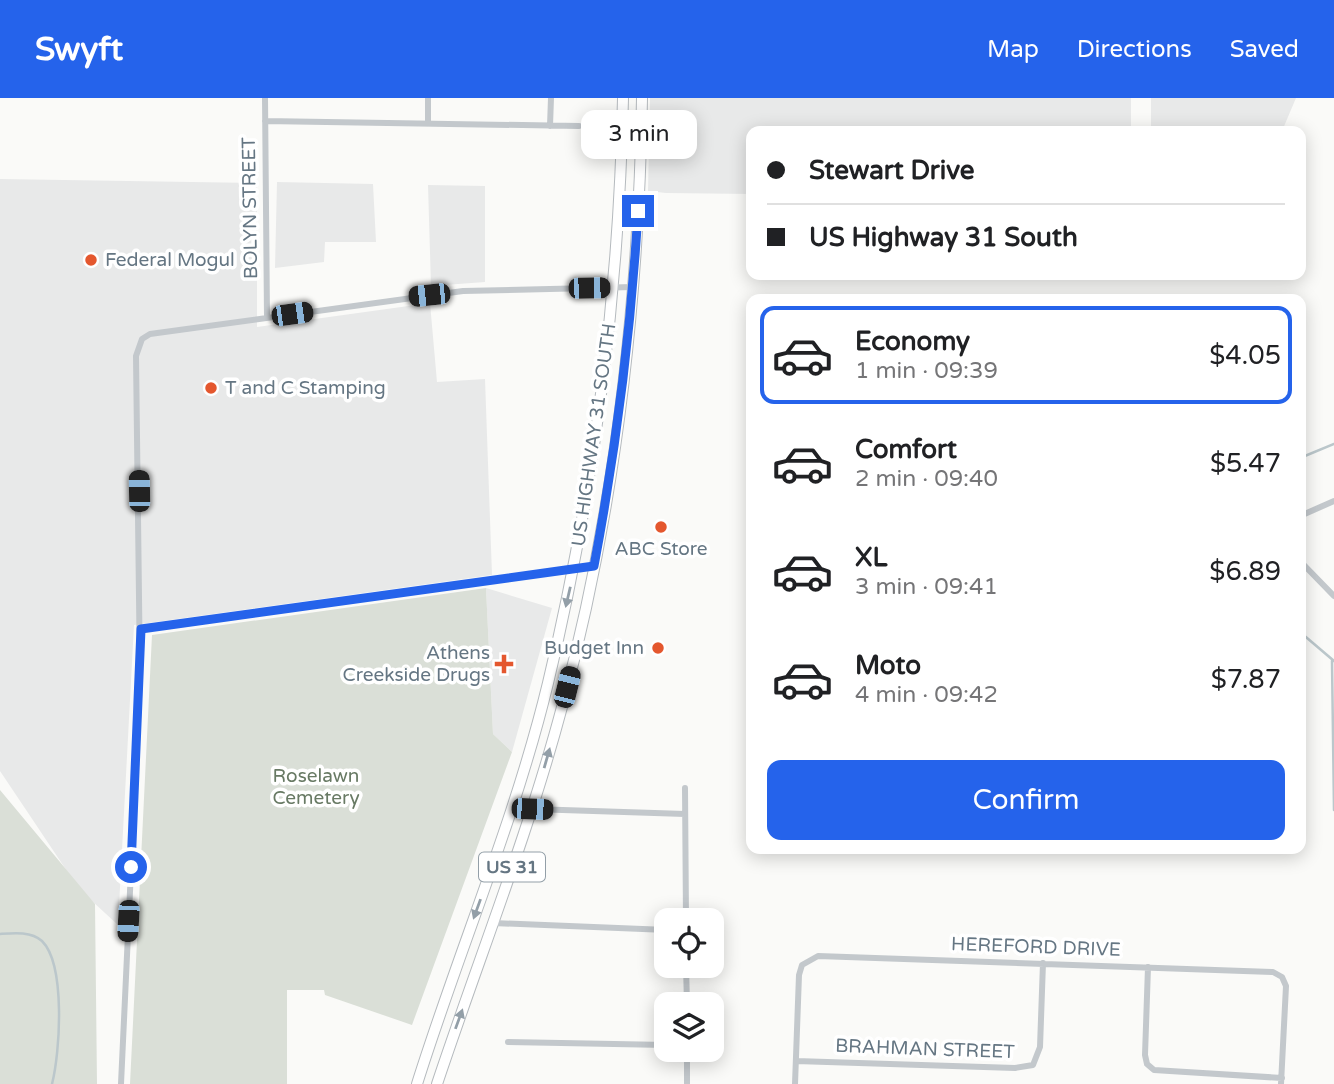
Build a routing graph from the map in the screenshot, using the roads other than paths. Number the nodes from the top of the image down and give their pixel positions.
1 (265, 98) edge
2 (428, 98) edge
3 (551, 98) edge
4 (623, 98) edge
5 (642, 98) edge
6 (265, 121) junction
7 (428, 123) junction
8 (550, 126) junction
9 (579, 126) dead end
10 (615, 287) junction
11 (633, 287) junction
12 (267, 317) junction
13 (1334, 500) edge
14 (1306, 513) edge
15 (594, 566) junction
16 (1306, 567) edge
17 (574, 570) junction
18 (1334, 596) edge
19 (141, 629) junction
20 (685, 788) dead end
21 (532, 809) junction
22 (685, 814) junction
23 (686, 908) edge
24 (493, 923) junction
25 (654, 929) edge
26 (1043, 963) junction
27 (1148, 967) junction
28 (508, 1042) dead end
29 (654, 1045) edge
30 (796, 1061) junction
31 (687, 1062) edge
32 (1281, 1081) edge
33 (121, 1084) edge
34 (417, 1084) edge
35 (437, 1084) edge
36 (687, 1084) edge
37 (795, 1084) edge

1 - 6 street, BOLYN STREET
2 - 7 street
3 - 8 street
4 - 10 main road, US HIGHWAY 31 SOUTH / US 31
5 - 11 main road, US HIGHWAY 31 SOUTH / US 31
6 - 7 street
6 - 12 street, BOLYN STREET
7 - 8 street
8 - 9 street
10 - 11 street
10 - 12 street
10 - 17 main road, US HIGHWAY 31 SOUTH / US 31
11 - 15 main road, US HIGHWAY 31 SOUTH / US 31
12 - 19 street
13 - 14 street
15 - 17 street
21 -> 15 main road, US HIGHWAY 31 SOUTH / US 31
16 - 18 street
17 - 19 street
17 -> 34 main road, US HIGHWAY 31 SOUTH / US 31
19 - 33 street
20 - 22 street
21 - 22 street
21 - 24 main road, US HIGHWAY 31 SOUTH / US 31
22 - 23 street
24 - 25 street
35 -> 24 main road, US HIGHWAY 31 SOUTH / US 31
26 - 27 street, HEREFORD DRIVE
26 - 30 street, HEREFORD DRIVE
26 - 30 street, BRAHMAN STREET
27 - 32 street
27 - 32 street, HEREFORD DRIVE
28 - 29 street
30 - 37 street, HEREFORD DRIVE
31 - 36 street

